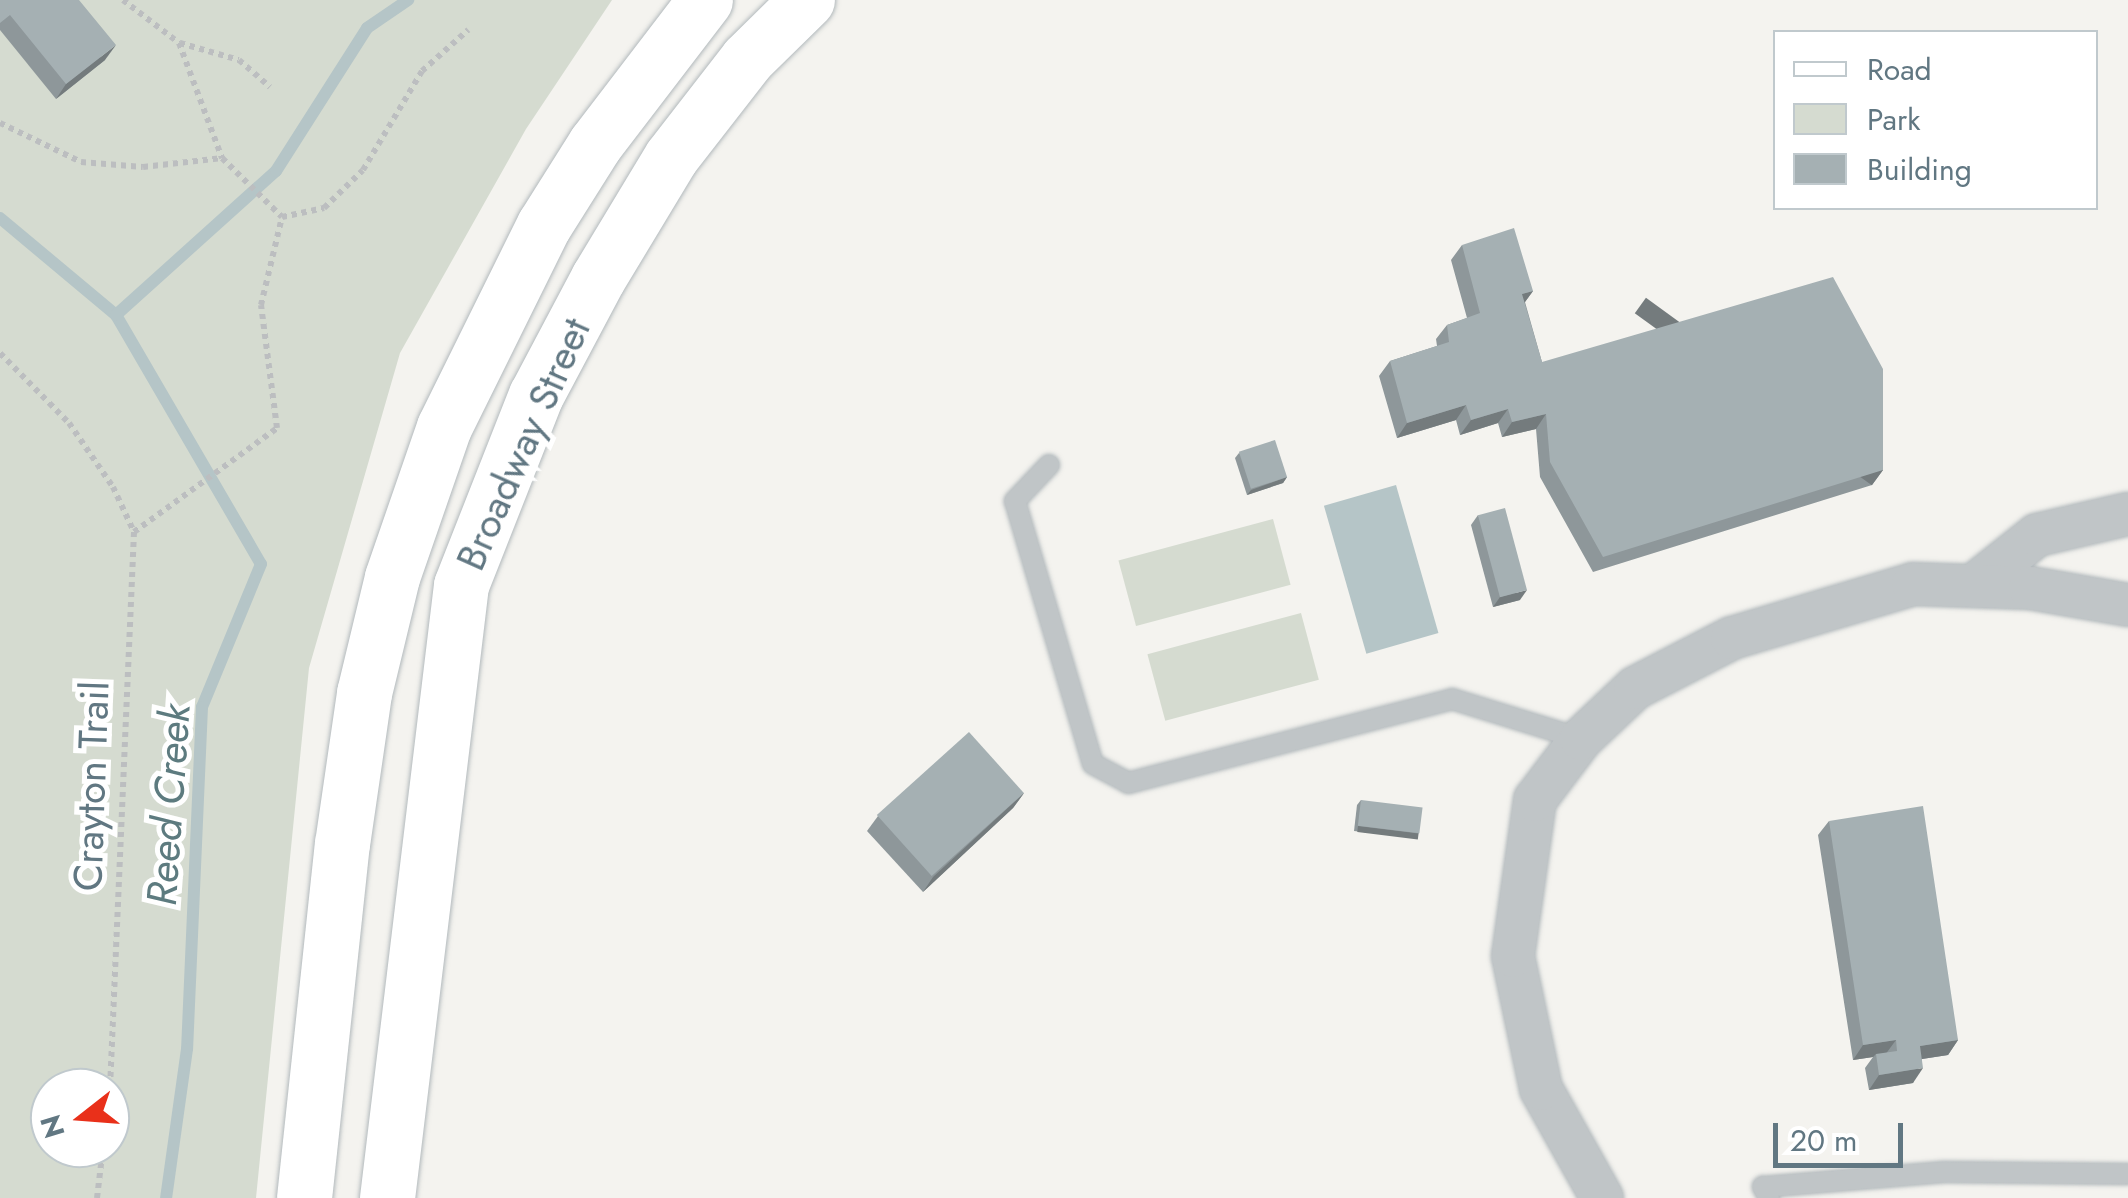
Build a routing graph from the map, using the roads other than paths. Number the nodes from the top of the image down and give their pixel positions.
1 (705, 0) edge
2 (807, 0) edge
3 (1049, 465) dead end
4 (2128, 514) edge
5 (1973, 586) junction
6 (2128, 605) edge
7 (1581, 739) junction
8 (2128, 1174) edge
9 (1766, 1192) edge
10 (304, 1198) edge
11 (387, 1198) edge
12 (1602, 1198) edge

1 - 10 main road, Broadway Street
2 - 11 main road, Broadway Street
3 - 7 lane
4 - 5 street
5 - 6 street
5 - 7 street
7 - 12 street
8 - 9 lane

